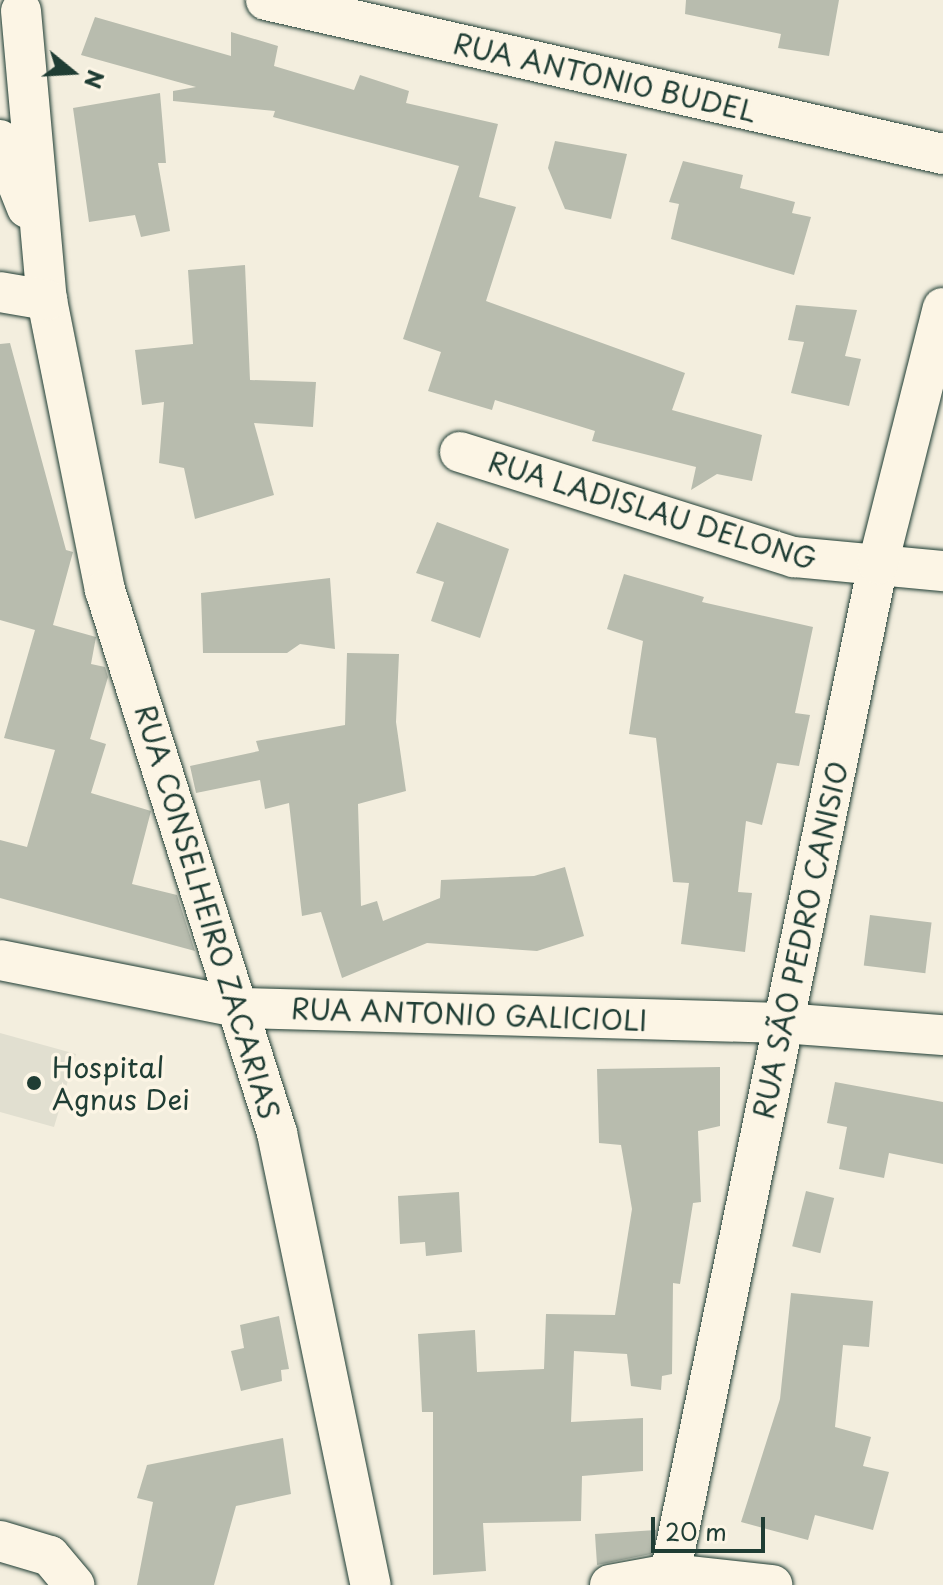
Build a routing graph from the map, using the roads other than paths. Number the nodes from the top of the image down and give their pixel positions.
1 (266, 0) edge
2 (14, 17) edge
3 (0, 140) edge
4 (943, 154) edge
5 (40, 242) junction
6 (0, 292) edge
7 (47, 300) junction
8 (943, 308) edge
9 (460, 452) dead end
10 (878, 564) junction
11 (943, 571) edge
12 (0, 960) edge
13 (243, 1008) junction
14 (782, 1023) junction
15 (943, 1035) edge
16 (0, 1541) edge
17 (670, 1574) junction
18 (74, 1585) edge
19 (371, 1585) edge
20 (610, 1585) edge
21 (772, 1585) edge

1 - 4 street, RUA ANTONIO BUDEL
2 - 5 street, RUA CONSELHEIRO ZACARIAS
3 - 5 street, RUA CONSELHEIRO ZACARIAS
5 - 7 street, RUA CONSELHEIRO ZACARIAS
6 - 7 street
7 - 13 street, RUA CONSELHEIRO ZACARIAS
8 - 10 street, RUA SÃO PEDRO CANISIO
9 - 10 street, RUA LADISLAU DELONG
10 - 11 street, RUA LADISLAU DELONG
10 - 14 street, RUA SÃO PEDRO CANISIO
12 - 13 street, RUA ANTONIO GALICIOLI
13 - 14 street, RUA ANTONIO GALICIOLI
13 - 19 street, RUA CONSELHEIRO ZACARIAS
14 - 15 street, RUA ANTONIO GALICIOLI
14 - 17 street, RUA SÃO PEDRO CANISIO
16 - 18 street
17 - 20 street
17 - 21 street

